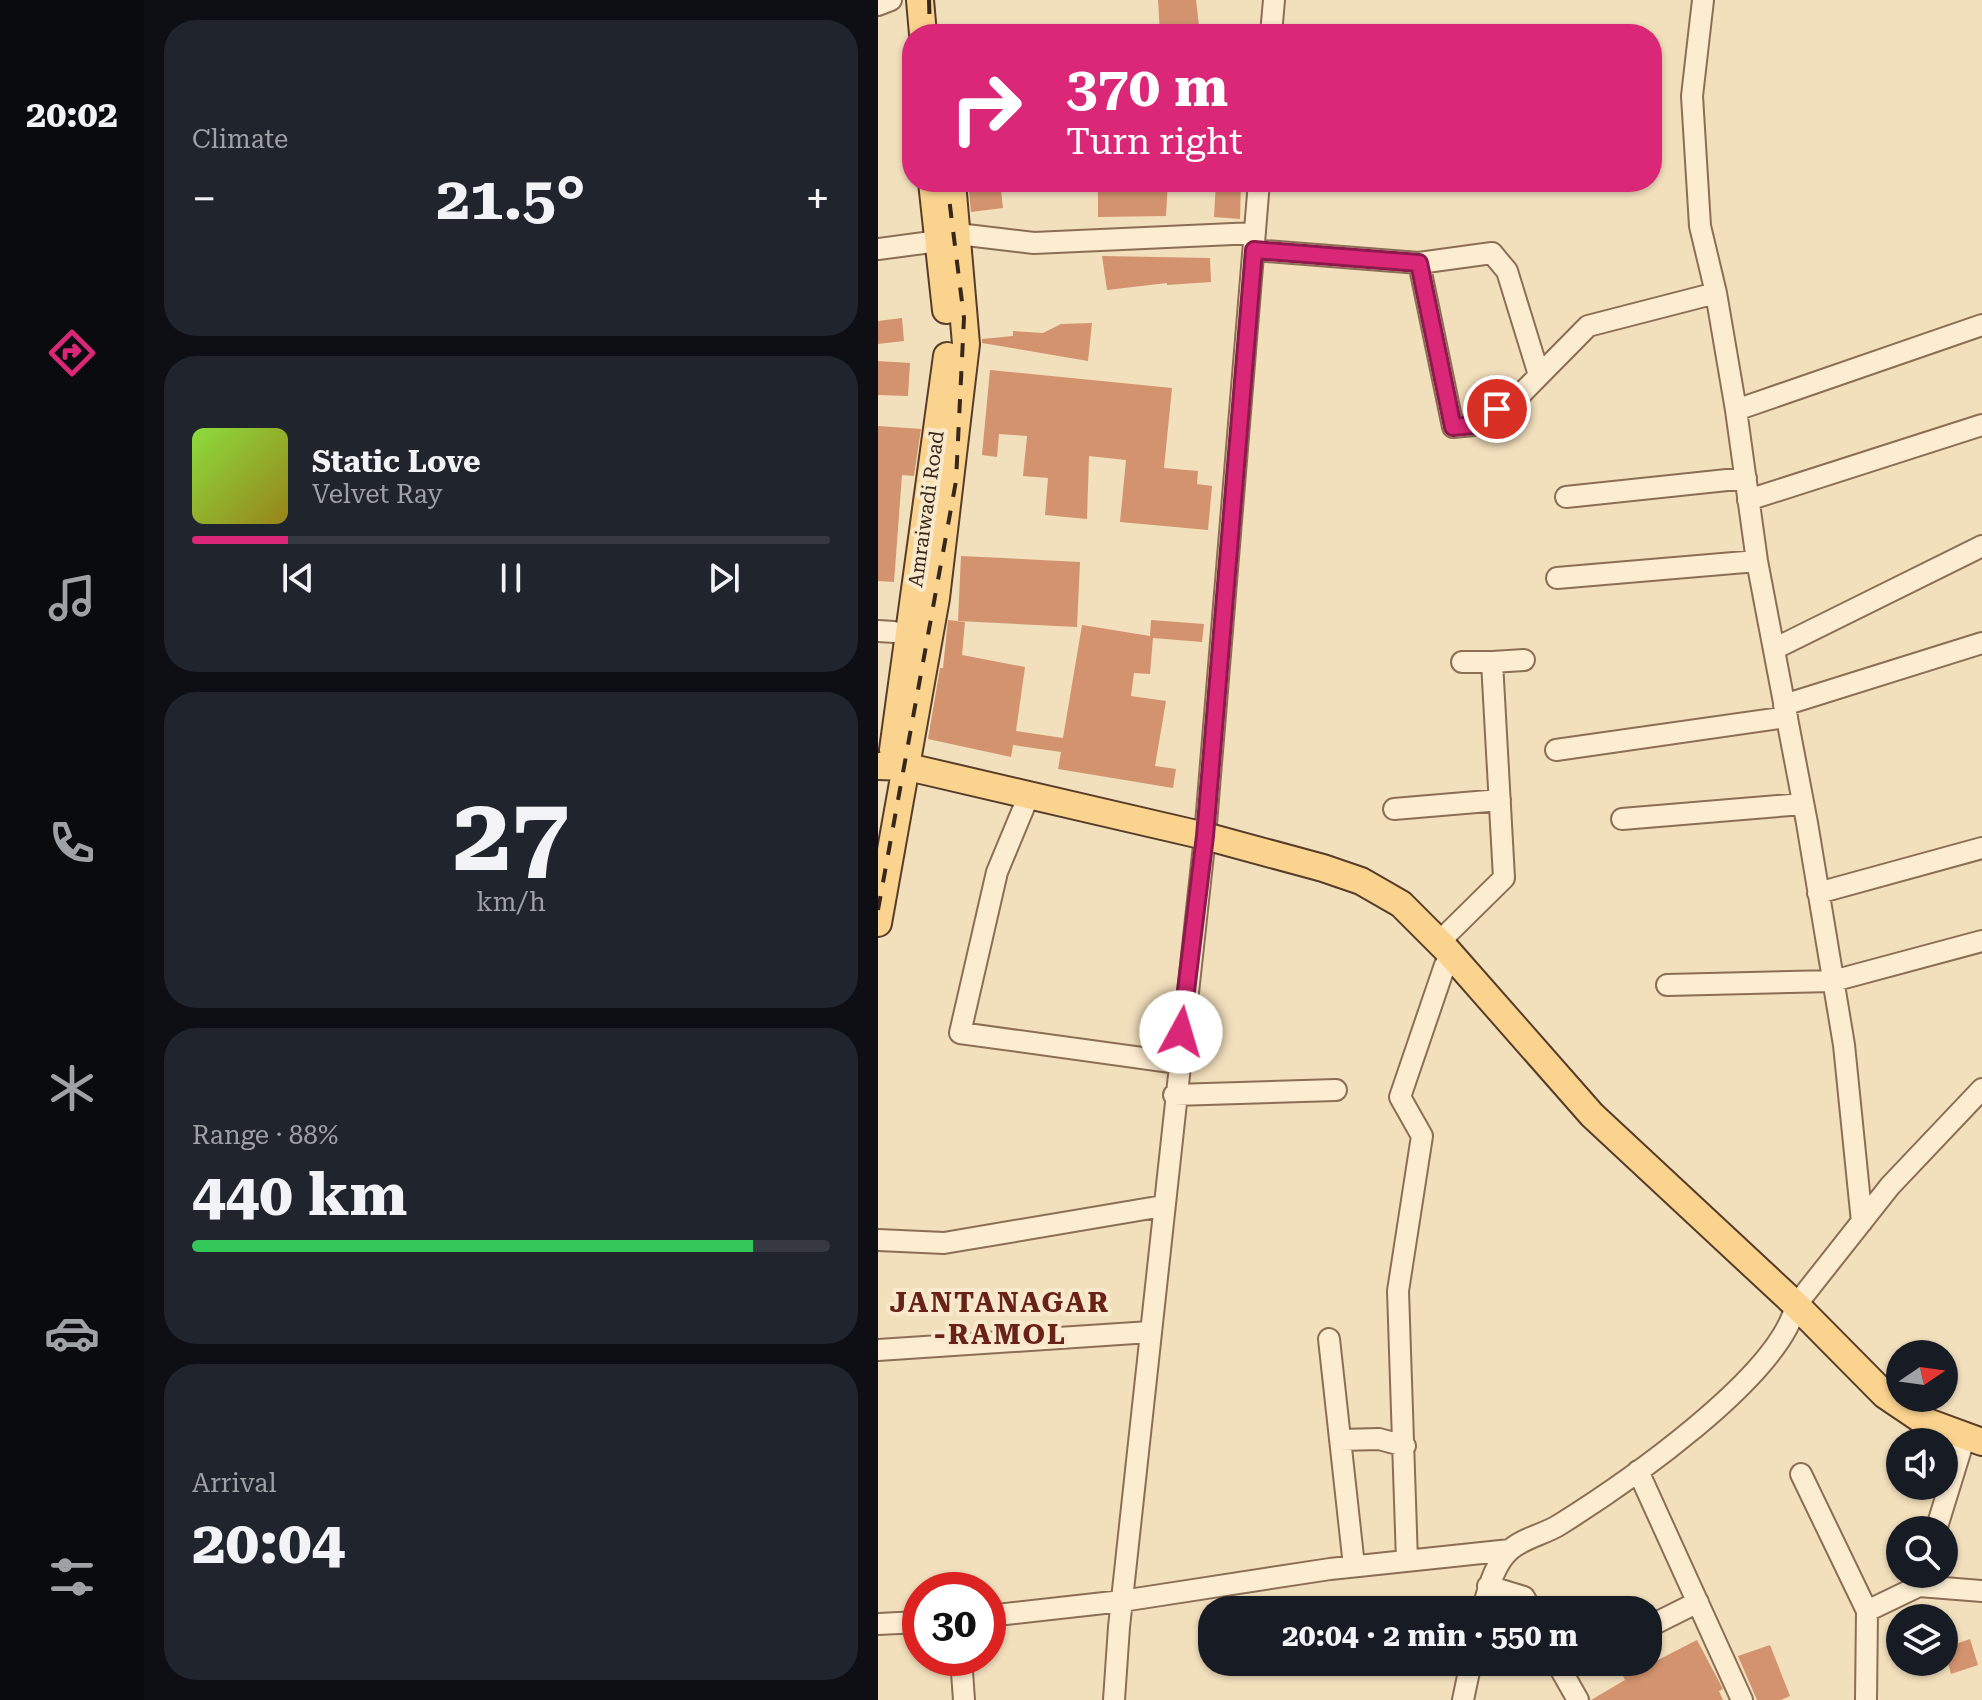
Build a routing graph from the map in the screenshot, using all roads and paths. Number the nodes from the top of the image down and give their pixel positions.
1 (891, 0) edge
2 (920, 0) edge
3 (935, 0) edge
4 (1274, 0) edge
5 (1703, 0) edge
6 (878, 5) edge
7 (922, 24) edge
8 (935, 24) edge
9 (1272, 24) edge
10 (935, 192) edge
11 (951, 192) edge
12 (1258, 192) edge
13 (948, 237) junction
14 (1254, 242) junction
15 (878, 249) edge
16 (1419, 263) junction
17 (1716, 293) junction
18 (1982, 325) edge
19 (1539, 375) junction
20 (1736, 410) junction
21 (1982, 425) edge
22 (1746, 478) junction
23 (1566, 497) dead end
24 (1748, 500) junction
25 (1982, 546) edge
26 (1757, 561) junction
27 (1557, 578) dead end
28 (1982, 643) edge
29 (1774, 649) junction
30 (1524, 660) dead end
31 (1462, 662) dead end
32 (1492, 662) junction
33 (1785, 711) junction
34 (1556, 750) dead end
35 (891, 775) edge
36 (1500, 800) junction
37 (1803, 804) junction
38 (1024, 807) junction
39 (1394, 809) dead end
40 (1622, 819) dead end
41 (878, 836) edge
42 (1203, 841) junction
43 (1982, 848) edge
44 (1818, 893) junction
45 (878, 923) edge
46 (1982, 941) edge
47 (1442, 954) junction
48 (1833, 981) junction
49 (1667, 985) dead end
50 (1178, 1063) junction
51 (1982, 1089) edge
52 (1336, 1090) dead end
53 (1174, 1095) junction
54 (1163, 1206) junction
55 (1862, 1222) junction
56 (878, 1240) edge
57 (1794, 1311) junction
58 (1150, 1332) junction
59 (1329, 1339) dead end
60 (878, 1350) edge
61 (1340, 1440) junction
62 (1405, 1446) junction
63 (1975, 1449) edge
64 (1638, 1471) junction
65 (1801, 1474) dead end
66 (1943, 1516) edge
67 (1510, 1550) junction
68 (1407, 1561) junction
69 (1354, 1566) junction
70 (1488, 1586) junction
71 (1958, 1587) edge
72 (1907, 1588) edge
73 (1982, 1591) edge
74 (1486, 1596) edge
75 (1521, 1596) edge
76 (1122, 1601) junction
77 (1698, 1602) junction
78 (1867, 1611) junction
79 (1006, 1614) edge
80 (1662, 1620) edge
81 (902, 1623) edge
82 (878, 1624) edge
83 (962, 1676) edge
84 (1468, 1676) edge
85 (1569, 1676) edge
86 (964, 1700) edge
87 (1114, 1700) edge
88 (1463, 1700) edge
89 (1578, 1700) edge
90 (1742, 1700) edge
91 (1866, 1700) edge

1 - 6 street
2 - 7 main road
3 - 8 main road
4 - 9 street
5 - 17 street
10 - 13 main road, Amraiwadi Road
11 - 13 main road
12 - 14 street
13 - 14 street
13 - 15 street
13 - 35 main road, Amraiwadi Road
14 - 16 street
14 - 42 street
16 - 19 street
16 - 19 street
17 - 19 street
17 - 20 street
18 - 20 street
20 - 22 street
21 - 24 street
22 - 23 street
22 - 24 street
24 - 26 street
25 - 29 street
26 - 27 street
26 - 29 street
28 - 33 street
29 - 33 street
30 - 32 street
31 - 32 street
32 - 36 street
33 - 34 street
33 - 37 street
35 - 38 main road
35 - 41 main road, Amraiwadi Road
35 - 42 main road
35 - 45 main road
36 - 39 street
36 - 47 street
37 - 40 street
37 - 44 street
38 - 42 main road
38 - 50 street
42 - 47 main road
42 - 50 street
43 - 44 street
44 - 48 street
46 - 48 street
47 - 57 main road
47 - 62 street
48 - 49 street
48 - 55 street
50 - 53 street
51 - 55 street
52 - 53 street
53 - 54 street
54 - 56 street
54 - 58 street
55 - 57 street
57 - 63 main road
57 - 64 street
58 - 60 street
58 - 76 street
59 - 61 street
61 - 62 street
61 - 69 street
62 - 68 street
63 - 66 street
64 - 67 street
64 - 77 street
65 - 78 street
67 - 68 street
67 - 70 street
68 - 69 street
69 - 76 street
70 - 74 street
70 - 75 street
71 - 73 street
72 - 78 street
76 - 79 street
76 - 87 street
77 - 80 street
77 - 90 street
78 - 91 street
81 - 82 street
83 - 86 street
84 - 88 street
85 - 89 street

